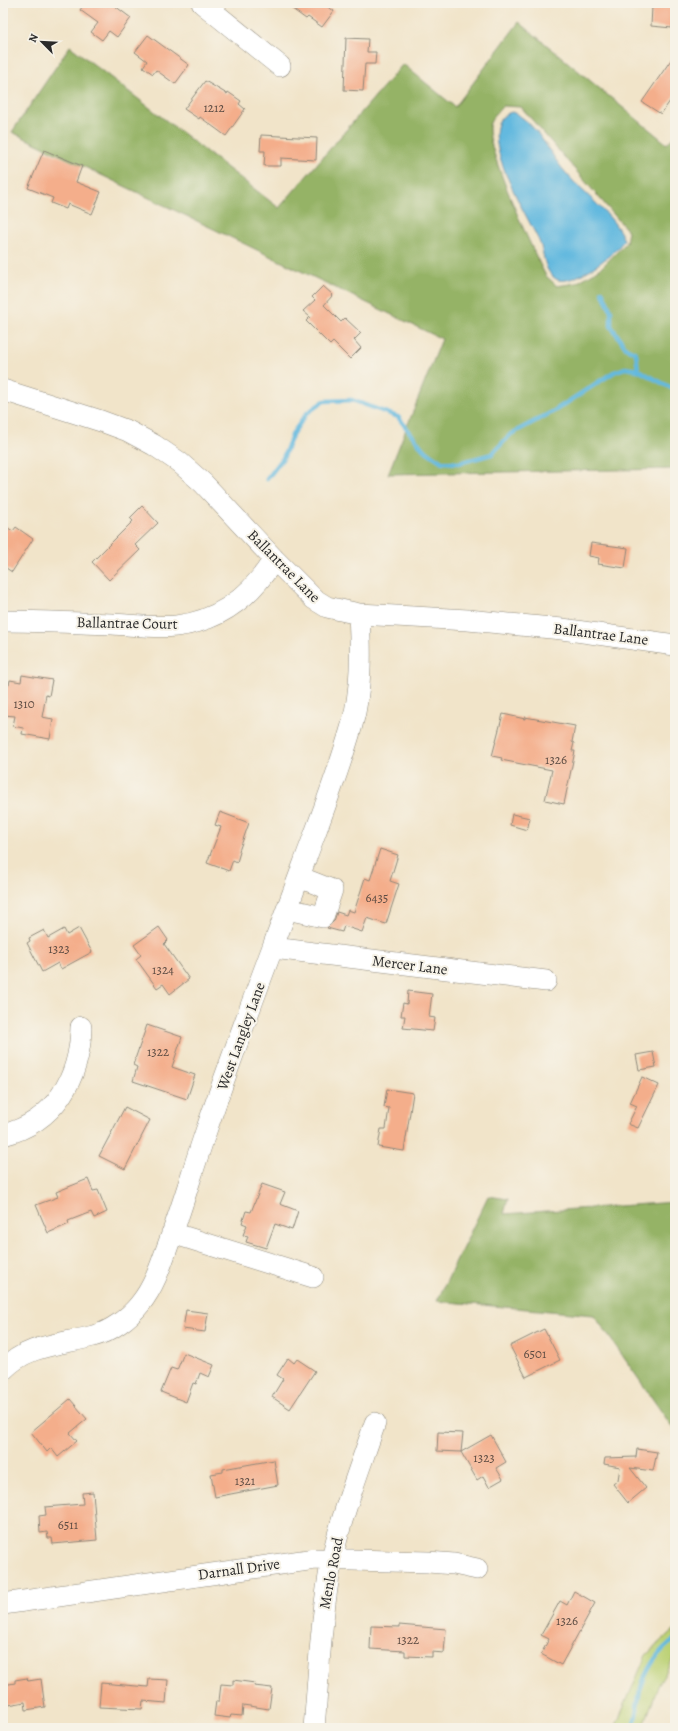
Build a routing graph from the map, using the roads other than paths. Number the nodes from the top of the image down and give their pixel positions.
1 (202, 3) edge
2 (280, 66) dead end
3 (3, 390) edge
4 (274, 558) junction
5 (359, 614) junction
6 (3, 621) edge
7 (675, 645) edge
8 (299, 877) junction
9 (287, 909) junction
10 (273, 948) junction
11 (546, 982) dead end
12 (81, 1027) dead end
13 (3, 1135) edge
14 (172, 1233) junction
15 (313, 1277) dead end
16 (3, 1370) edge
17 (375, 1423) dead end
18 (333, 1558) junction
19 (477, 1569) dead end
20 (3, 1604) edge
21 (314, 1728) edge

1 - 2 street
3 - 4 street, Ballantrae Lane
4 - 5 street, Ballantrae Lane
4 - 6 street, Ballantrae Court
5 - 7 street, Ballantrae Lane
5 - 8 street, West Langley Lane
8 - 9 street, West Langley Lane
8 - 9 street
9 - 10 street, West Langley Lane
10 - 11 street, Mercer Lane
10 - 14 street, West Langley Lane
12 - 13 street
14 - 15 street
14 - 16 street, West Langley Lane
17 - 18 street, Menlo Road
18 - 19 street, Darnall Drive
18 - 20 street, Darnall Drive
18 - 21 street, Menlo Road

